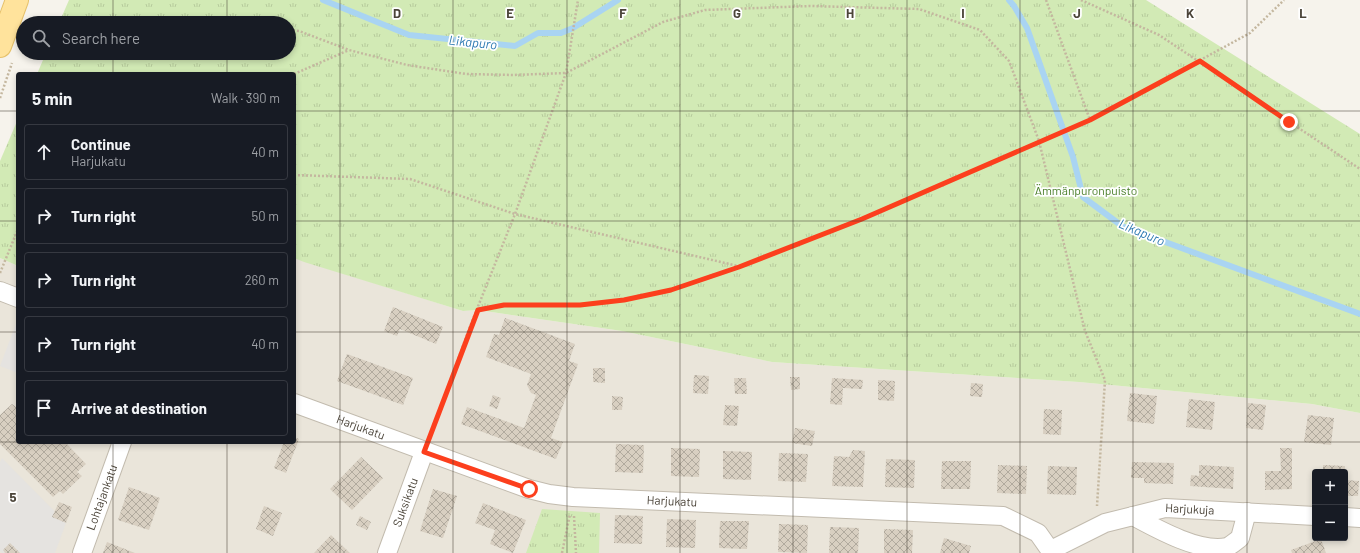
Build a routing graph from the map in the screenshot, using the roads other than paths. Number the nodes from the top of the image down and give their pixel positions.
1 (17, 0) edge
2 (0, 46) edge
3 (0, 291) edge
4 (16, 297) edge
5 (296, 404) edge
6 (121, 444) edge
7 (424, 452) junction
8 (1247, 512) junction
9 (1133, 516) junction
10 (1312, 516) edge
11 (1348, 518) edge
12 (1360, 518) edge
13 (1052, 551) edge
14 (82, 553) edge
15 (387, 553) edge

1 - 2 main road
3 - 4 street
5 - 7 street, Harjukatu
6 - 14 street, Lohtajankatu
7 - 13 street, Harjukatu
7 - 15 street, Suksikatu
8 - 9 street, Harjukuja
8 - 9 street, Harjukuja
8 - 10 street, Harjukuja
9 - 13 street, Harjukuja
11 - 12 street

